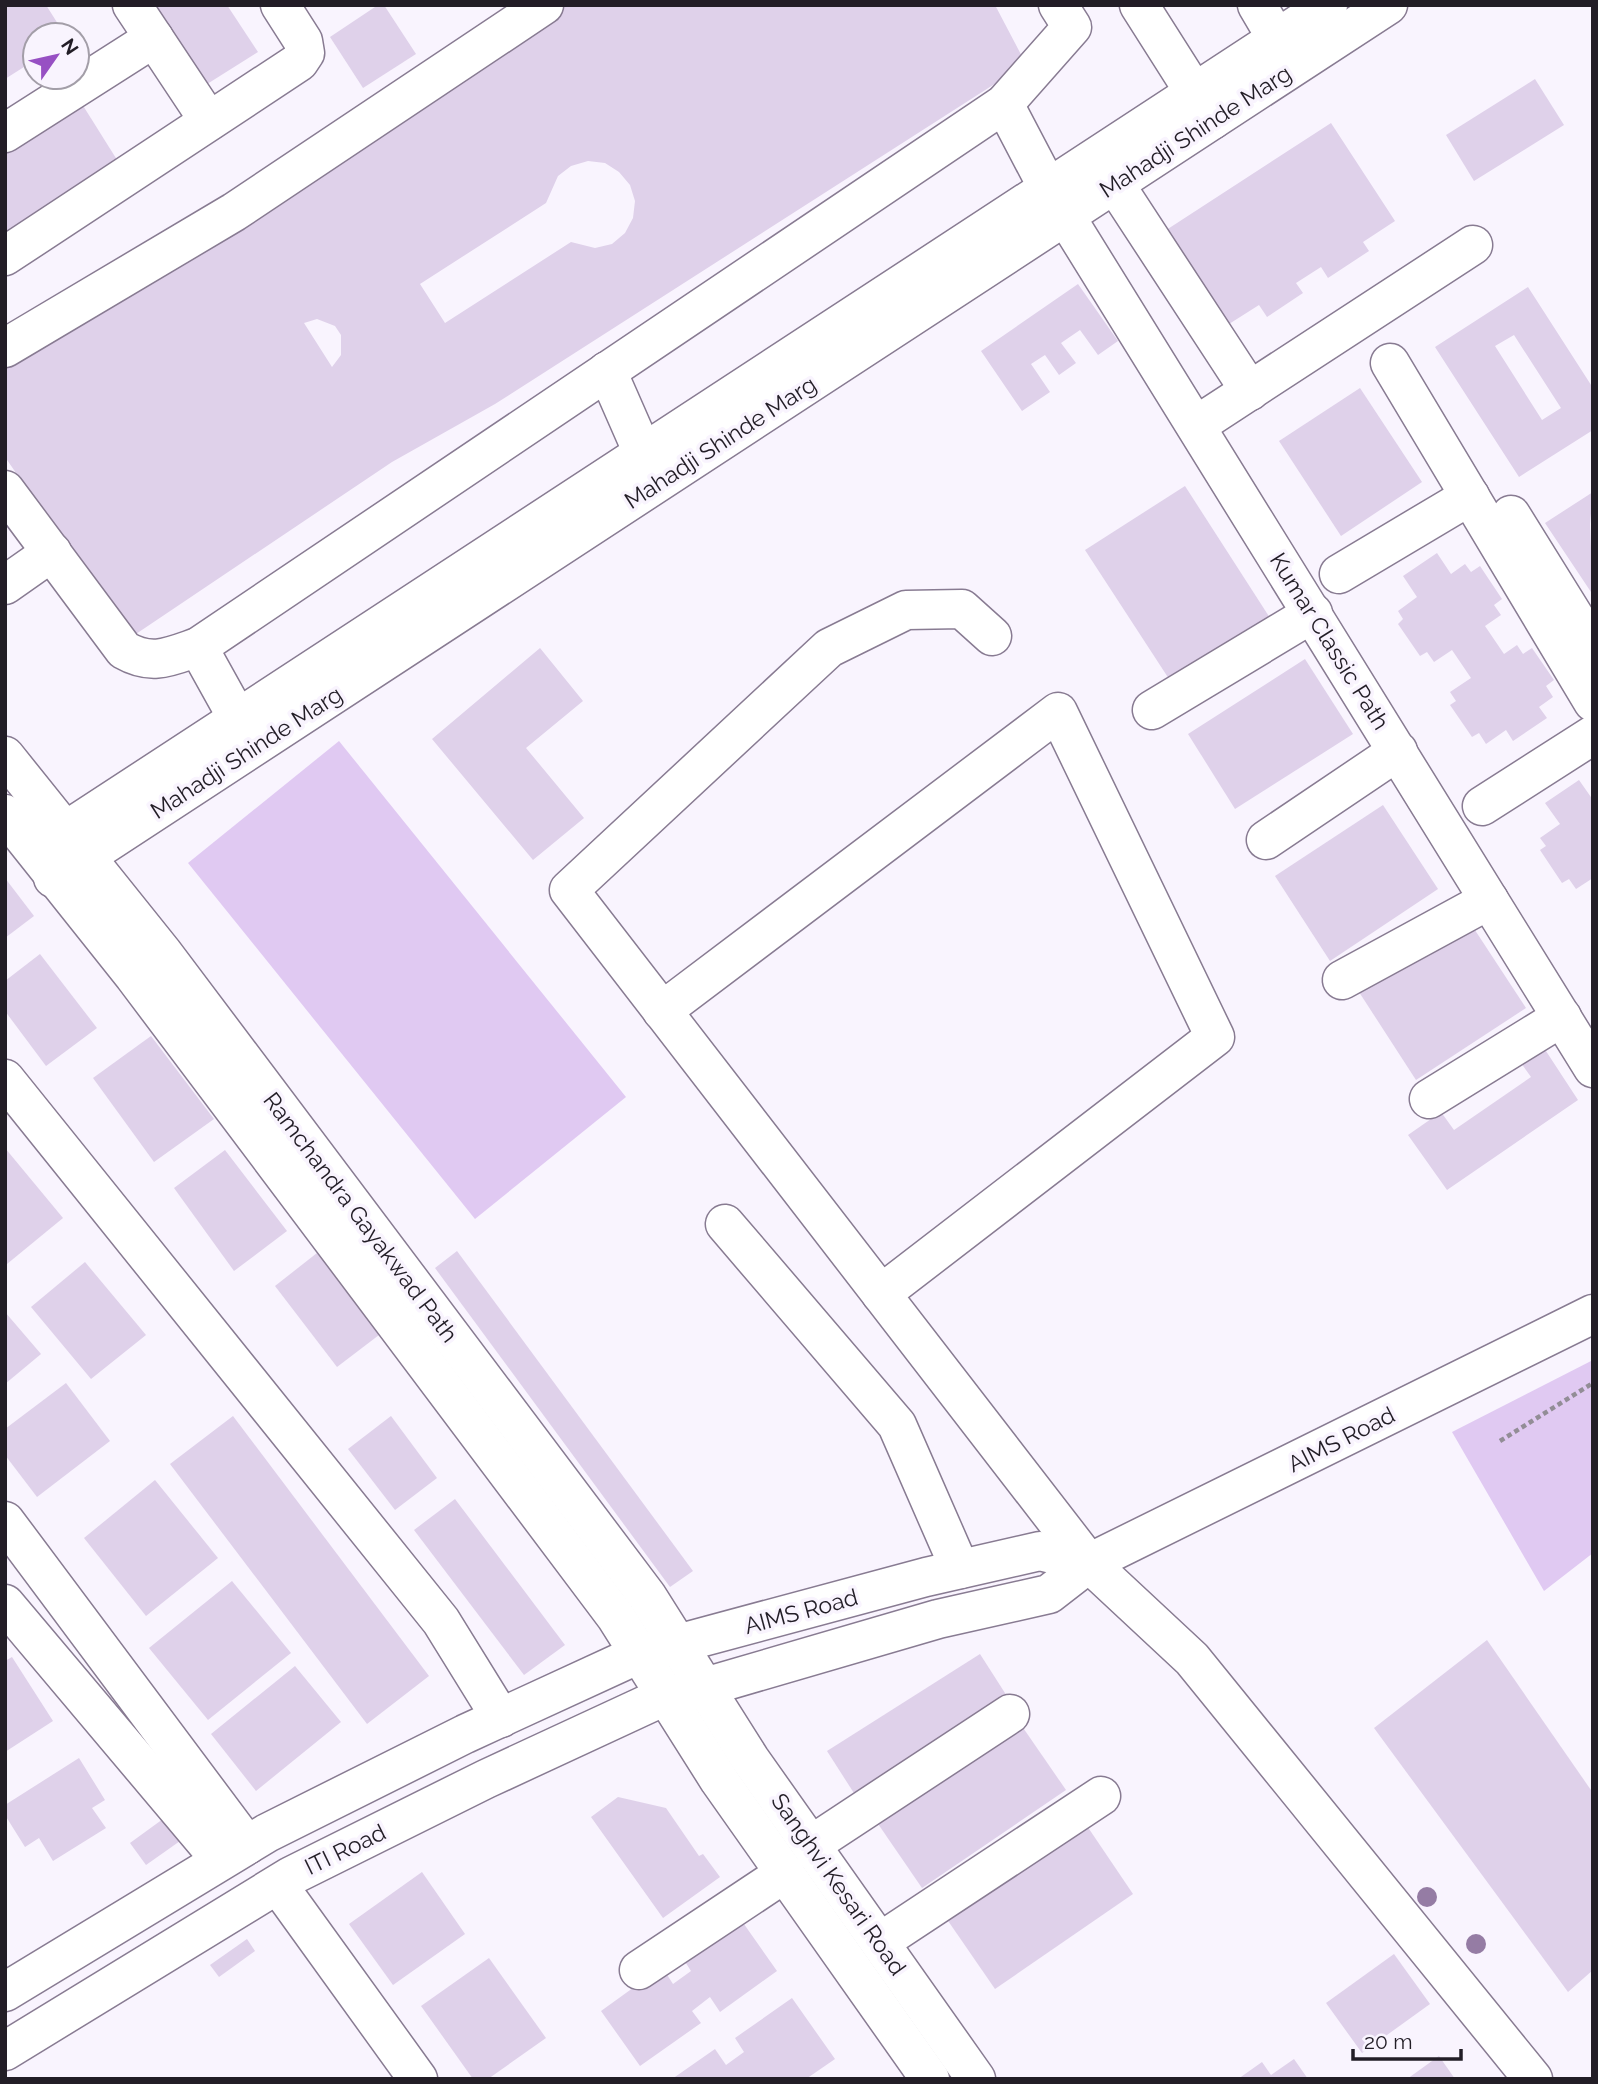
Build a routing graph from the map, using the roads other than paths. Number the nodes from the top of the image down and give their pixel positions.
1 (132, 5) edge
2 (281, 5) edge
3 (544, 5) edge
4 (1058, 5) edge
5 (1139, 5) edge
6 (1257, 5) edge
7 (1328, 5) edge
8 (1388, 5) edge
9 (154, 38) junction
10 (1277, 39) junction
11 (1004, 104) junction
12 (1203, 106) junction
13 (209, 121) junction
14 (5, 133) edge
15 (1114, 183) junction
16 (1056, 202) junction
17 (1473, 245) dead end
18 (5, 256) edge
19 (5, 348) edge
20 (607, 371) junction
21 (1250, 391) junction
22 (1197, 425) junction
23 (643, 453) junction
24 (5, 490) edge
25 (1470, 496) junction
26 (52, 552) junction
27 (1339, 574) dead end
28 (5, 585) edge
29 (1313, 613) junction
30 (992, 636) dead end
31 (198, 647) junction
32 (1593, 647) edge
33 (1593, 702) edge
34 (1152, 710) dead end
35 (238, 719) junction
36 (1593, 735) edge
37 (1398, 751) junction
38 (5, 756) edge
39 (1482, 806) dead end
40 (5, 814) edge
41 (1266, 840) dead end
42 (60, 856) junction
43 (1489, 900) junction
44 (1342, 980) dead end
45 (662, 1011) junction
46 (1562, 1017) junction
47 (1593, 1068) edge
48 (5, 1079) edge
49 (1429, 1099) dead end
50 (724, 1224) dead end
51 (881, 1294) junction
52 (1593, 1314) edge
53 (5, 1521) edge
54 (1089, 1563) junction
55 (960, 1569) junction
56 (5, 1604) edge
57 (17, 1644) edge
58 (677, 1644) junction
59 (639, 1654) junction
60 (705, 1687) junction
61 (665, 1696) junction
62 (1010, 1714) dead end
63 (501, 1718) junction
64 (1101, 1796) dead end
65 (811, 1845) junction
66 (233, 1852) junction
67 (785, 1873) junction
68 (278, 1885) junction
69 (880, 1942) junction
70 (639, 1970) dead end
71 (5, 1992) edge
72 (5, 2051) edge
73 (418, 2079) edge
74 (930, 2079) edge
75 (976, 2079) edge
76 (1533, 2079) edge

1 - 9 main road
2 - 13 main road
3 - 19 main road
4 - 11 main road
5 - 12 main road
6 - 10 main road
7 - 10 main road, Mahadji Shinde Marg
8 - 12 main road, Mahadji Shinde Marg
9 - 13 main road
9 - 14 main road
10 - 12 main road, Mahadji Shinde Marg
11 - 16 main road, Kumar Classic Path
11 - 20 main road
12 - 15 main road, Mahadji Shinde Marg
12 - 16 main road, Mahadji Shinde Marg
13 - 18 main road
15 - 16 main road, Mahadji Shinde Marg
15 - 21 main road
16 - 22 main road, Kumar Classic Path
16 - 23 main road, Mahadji Shinde Marg
16 - 42 main road, Mahadji Shinde Marg
17 - 21 main road
20 - 23 main road
20 - 31 main road
21 - 22 main road
22 - 29 main road, Kumar Classic Path
23 - 35 main road, Mahadji Shinde Marg
24 - 26 main road
25 - 27 main road
25 - 32 main road
25 - 33 main road
26 - 28 main road
26 - 31 main road
29 - 34 main road
29 - 37 main road, Kumar Classic Path
30 - 45 main road
31 - 35 main road
35 - 42 main road, Mahadji Shinde Marg
36 - 39 main road
37 - 41 main road
37 - 43 main road, Kumar Classic Path
38 - 42 main road, Ramchandra Gayakwad Path
40 - 42 main road, Ramchandra Gayakwad Path
42 - 58 main road, Ramchandra Gayakwad Path
42 - 59 main road, Ramchandra Gayakwad Path
43 - 44 main road
43 - 46 main road, Kumar Classic Path
45 - 51 main road
45 - 51 main road
46 - 47 main road, Kumar Classic Path
46 - 49 main road
48 - 63 main road
50 - 55 main road
51 - 54 main road
52 - 54 main road, AIMS Road
53 - 66 main road
54 - 55 main road, AIMS Road
54 - 60 main road, AIMS Road
54 - 76 main road
55 - 58 main road, AIMS Road
56 - 57 main road
57 - 66 main road
58 - 59 main road
58 - 60 main road, Ramchandra Gayakwad Path
59 - 61 main road, Ramchandra Gayakwad Path
59 - 63 main road
60 - 61 main road, ITI Road
60 - 65 main road, Sanghvi Kesari Road
61 - 67 main road, Sanghvi Kesari Road
61 - 68 main road, ITI Road
62 - 65 main road
63 - 66 main road
64 - 69 main road
65 - 69 main road, Sanghvi Kesari Road
66 - 71 main road
67 - 70 main road
67 - 74 main road, Sanghvi Kesari Road
68 - 72 main road, ITI Road
68 - 73 main road
69 - 75 main road, Sanghvi Kesari Road

